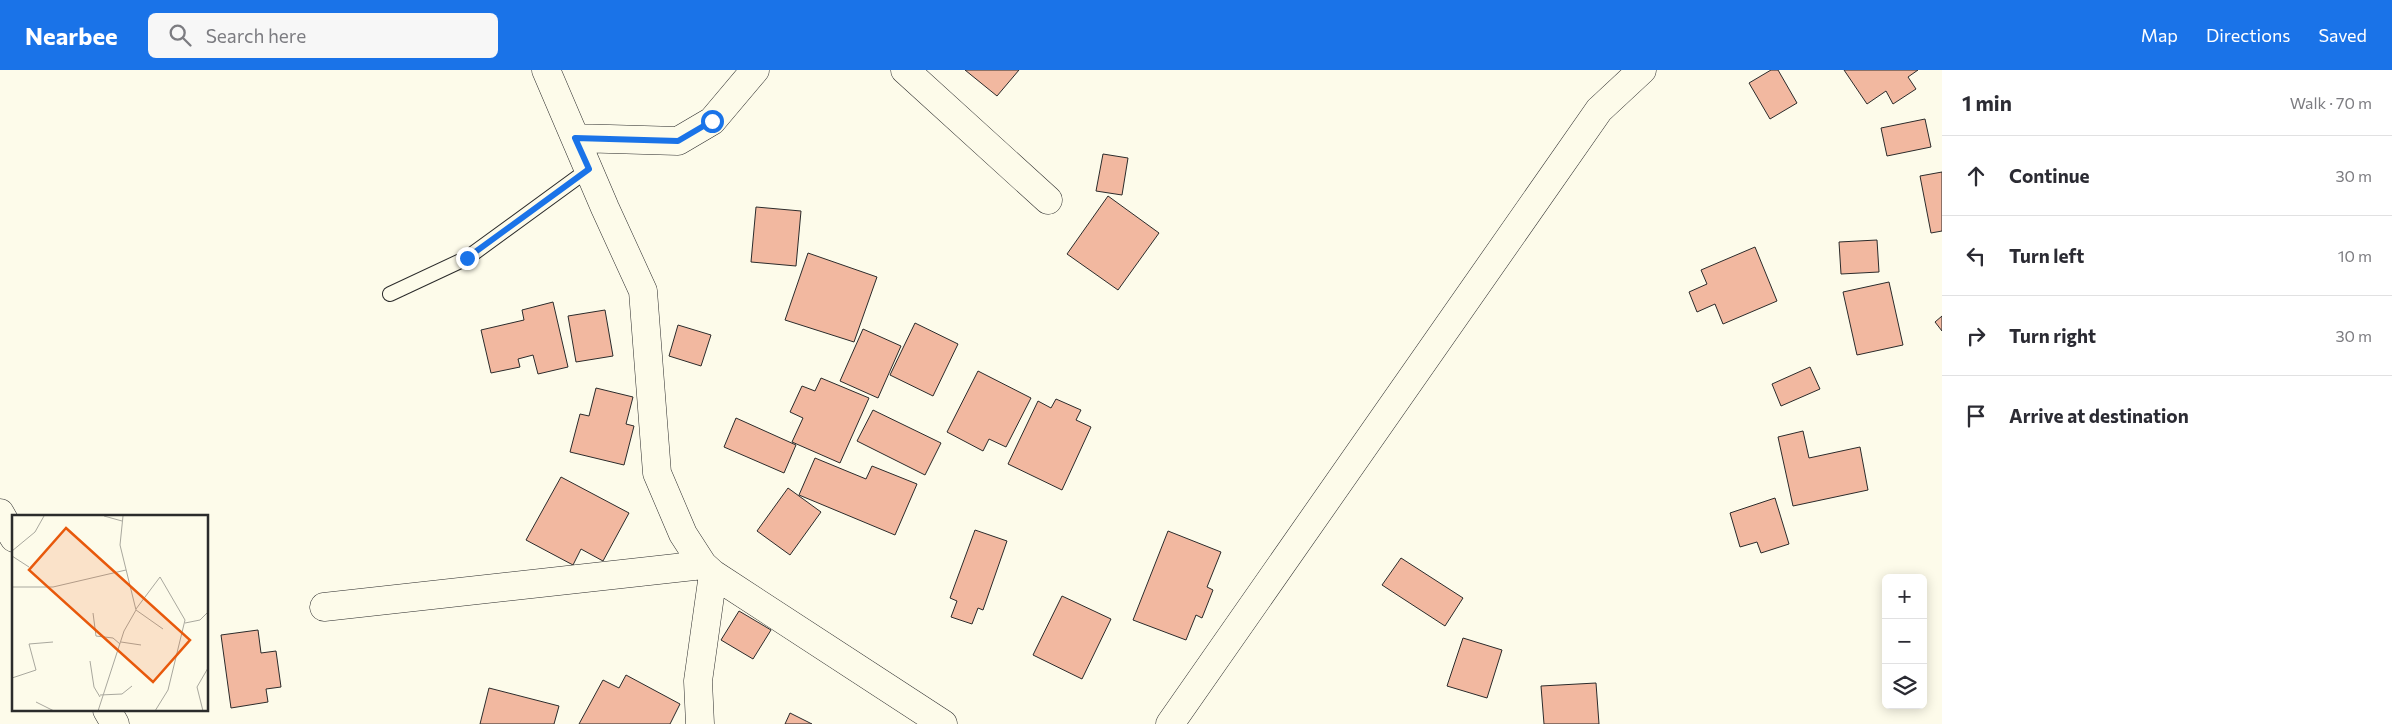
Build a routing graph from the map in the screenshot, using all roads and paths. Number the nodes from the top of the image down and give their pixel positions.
1 (546, 70) edge
2 (755, 70) edge
3 (905, 70) edge
4 (1642, 70) edge
5 (575, 138) junction
6 (589, 169) junction
7 (1048, 200) dead end
8 (390, 294) dead end
9 (0, 513) edge
10 (12, 534) edge
11 (708, 570) junction
12 (324, 607) dead end
13 (108, 712) edge
14 (115, 724) edge
15 (700, 724) edge
16 (943, 724) edge
17 (1170, 724) edge

1 - 5 street
2 - 5 street
3 - 7 street
4 - 17 street
5 - 6 street
6 - 8 lane
6 - 11 street
9 - 10 street
11 - 12 street
11 - 15 street
11 - 16 street
13 - 14 street

